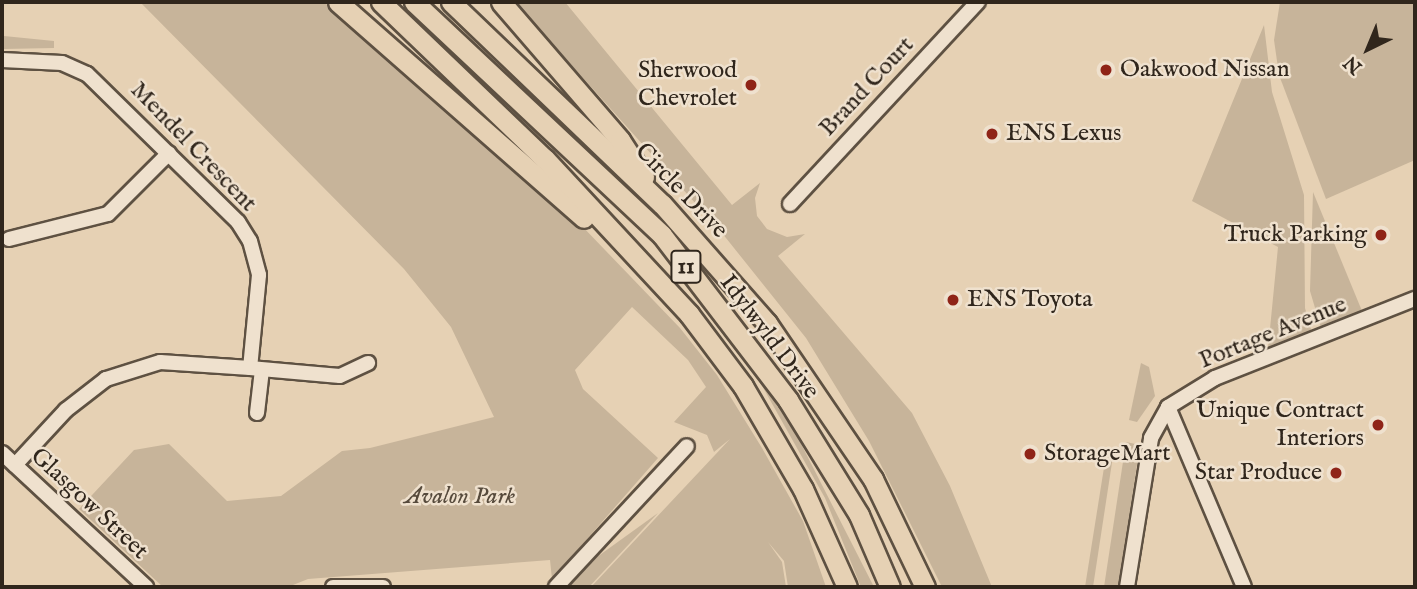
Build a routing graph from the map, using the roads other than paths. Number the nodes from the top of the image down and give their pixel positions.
1 (338, 2) edge
2 (382, 2) edge
3 (414, 2) edge
4 (451, 2) edge
5 (501, 2) edge
6 (978, 2) edge
7 (2, 60) edge
8 (169, 153) junction
9 (662, 204) junction
10 (790, 204) dead end
11 (9, 239) dead end
12 (654, 277) junction
13 (1415, 299) edge
14 (368, 363) dead end
15 (256, 369) junction
16 (1168, 407) junction
17 (257, 413) dead end
18 (687, 446) dead end
19 (2, 453) edge
20 (15, 465) junction
21 (146, 587) edge
22 (333, 587) edge
23 (383, 587) edge
24 (556, 587) edge
25 (847, 587) edge
26 (890, 587) edge
27 (925, 587) edge
28 (1127, 587) edge
29 (1244, 587) edge

1 - 12 highway
2 - 12 highway, 11
3 - 26 highway, Idylwyld Drive / 11
4 - 9 highway, Circle Drive / 11
5 - 9 highway
6 - 10 street, Brand Court
7 - 8 street, Mendel Crescent
8 - 11 street
8 - 15 street, Mendel Crescent
9 - 27 highway, Circle Drive / 11
12 - 25 highway, 11
13 - 16 street, Portage Avenue
14 - 15 street
15 - 17 street, Mendel Crescent
15 - 20 street
16 - 28 street, Portage Avenue
16 - 29 street
18 - 24 street
19 - 20 street, Glasgow Street
20 - 21 street, Glasgow Street
22 - 23 street

